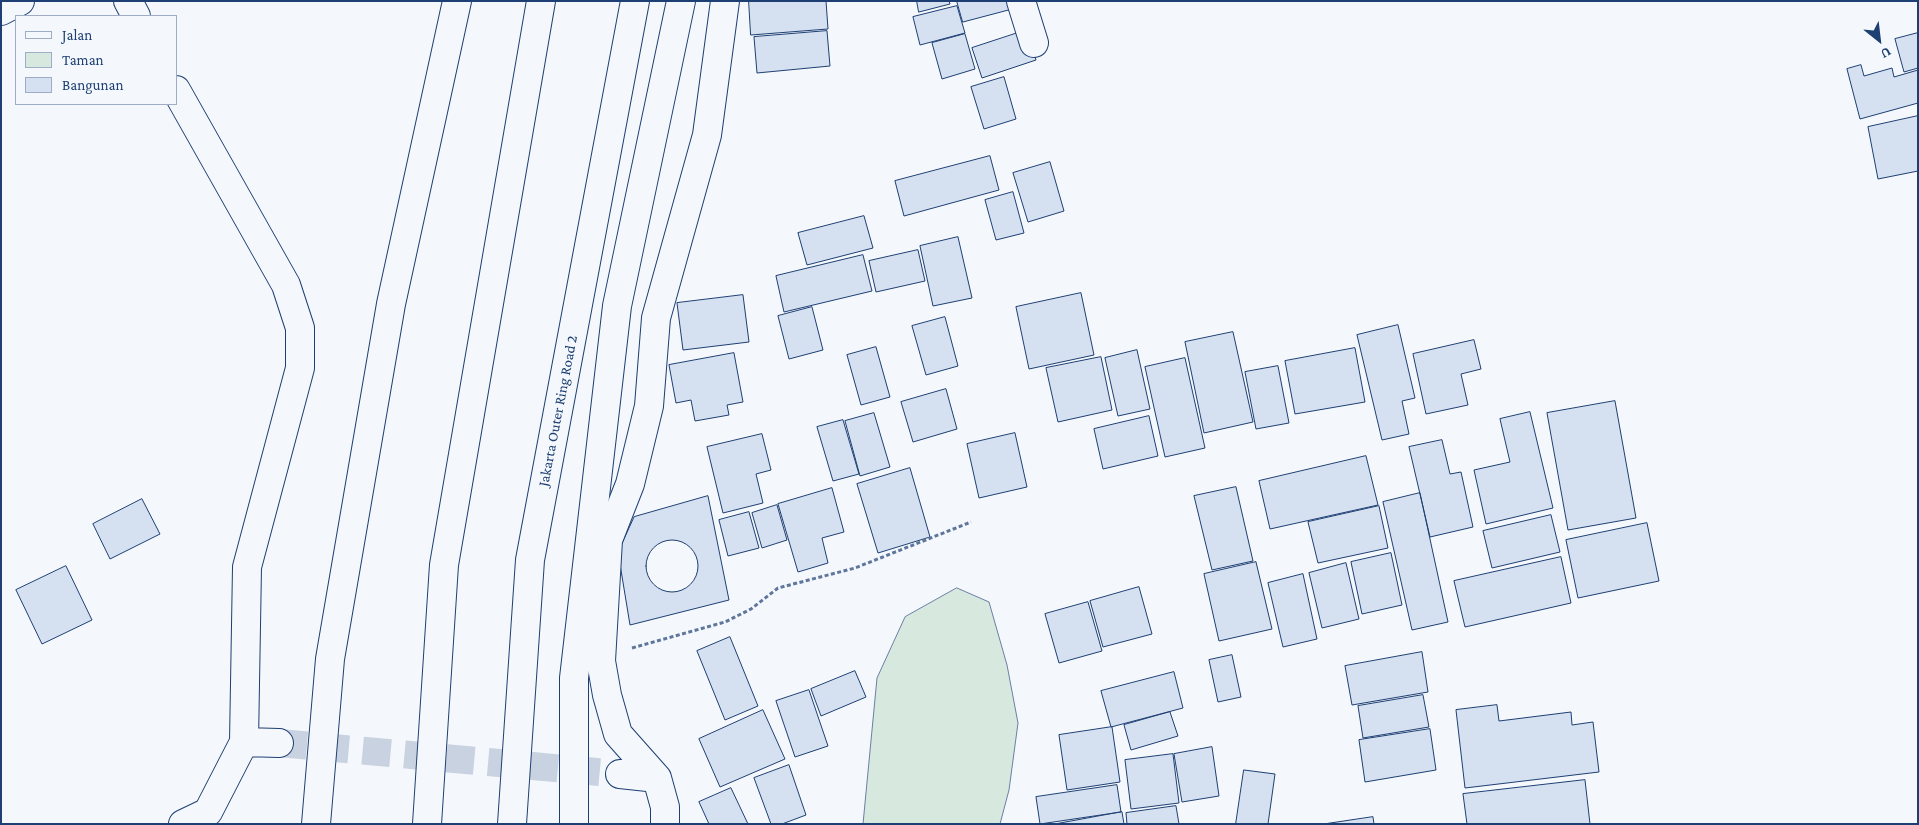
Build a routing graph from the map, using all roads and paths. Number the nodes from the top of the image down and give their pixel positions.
1 (20, 1) edge
2 (128, 1) edge
3 (457, 1) edge
4 (541, 1) edge
5 (635, 1) edge
6 (681, 1) edge
7 (725, 1) edge
8 (1021, 1) edge
9 (1, 11) edge
10 (135, 15) edge
11 (1034, 43) dead end
12 (178, 94) edge
13 (971, 522) dead end
14 (602, 661) junction
15 (244, 742) junction
16 (279, 743) tunnel mouth
17 (620, 774) tunnel mouth
18 (657, 778) junction
19 (183, 824) edge
20 (316, 824) edge
21 (427, 824) edge
22 (512, 824) edge
23 (574, 824) edge
24 (665, 824) edge

1 - 9 main road
2 - 10 main road
3 - 20 main road
4 - 21 main road
5 - 22 main road, Jakarta Outer Ring Road 2
6 - 23 main road
7 - 14 main road
8 - 11 main road
12 - 15 main road
13 - 14 path
14 - 18 main road
15 - 16 main road
15 - 19 main road
17 - 18 main road
18 - 24 main road

